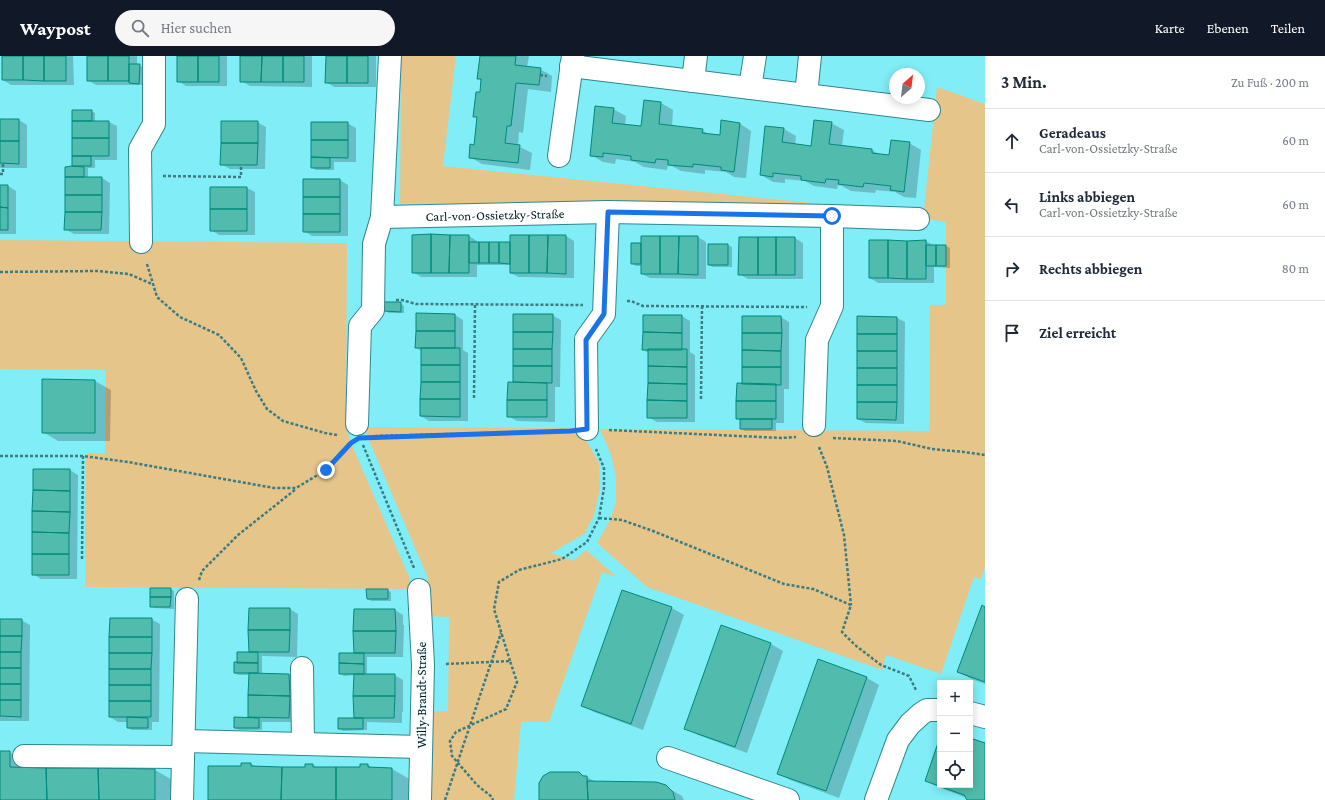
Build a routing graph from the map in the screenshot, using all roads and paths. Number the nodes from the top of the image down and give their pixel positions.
1 (154, 56) edge
2 (390, 56) edge
3 (696, 56) edge
4 (755, 56) edge
5 (810, 56) edge
6 (572, 61) edge
7 (636, 65) edge
8 (693, 81) junction
9 (750, 88) junction
10 (806, 95) junction
11 (929, 110) dead end
12 (559, 156) dead end
13 (3, 163) dead end
14 (242, 165) dead end
15 (0, 174) edge
16 (140, 175) junction
17 (608, 212) junction
18 (832, 216) junction
19 (382, 217) junction
20 (918, 219) dead end
21 (141, 242) joint
22 (0, 272) edge
23 (153, 284) junction
24 (475, 305) dead end
25 (702, 306) dead end
26 (474, 398) dead end
27 (701, 399) dead end
28 (587, 429) junction
29 (358, 431) junction
30 (339, 435) dead end
31 (816, 436) junction
32 (985, 455) edge
33 (0, 456) edge
34 (83, 456) junction
35 (296, 488) junction
36 (599, 518) junction
37 (82, 559) dead end
38 (419, 590) joint
39 (187, 599) joint
40 (851, 605) junction
41 (501, 632) junction
42 (510, 661) junction
43 (491, 662) junction
44 (423, 666) junction
45 (302, 668) dead end
46 (934, 710) edge
47 (973, 714) edge
48 (985, 717) edge
49 (470, 726) junction
50 (303, 744) junction
51 (421, 747) junction
52 (183, 749) junction
53 (24, 756) dead end
54 (668, 758) dead end
55 (458, 762) junction
56 (733, 791) edge
57 (182, 800) edge
58 (420, 800) edge
59 (445, 800) edge
60 (493, 800) edge
61 (788, 800) edge
62 (876, 800) edge

1 - 16 street
2 - 19 street
3 - 8 street
4 - 9 street
5 - 10 street
6 - 7 street
6 - 12 street
7 - 8 street
8 - 9 street
9 - 10 street
10 - 11 street
13 - 15 path
14 - 16 path
16 - 21 street
17 - 18 street, Carl-von-Ossietzky-Straße
17 - 19 street, Carl-von-Ossietzky-Straße
17 - 28 street
18 - 20 street, Carl-von-Ossietzky-Straße
18 - 31 street
19 - 29 street
21 - 23 path
22 - 23 path
23 - 30 path
24 - 26 path
25 - 27 path
28 - 29 path
28 - 31 path
28 - 36 path
29 - 35 path
29 - 38 path
31 - 32 path
31 - 40 path
33 - 34 path
34 - 35 path
34 - 37 path
35 - 39 path
36 - 40 path
36 - 41 path
38 - 44 street, Willy-Brandt-Straße
39 - 52 street
40 - 46 path
41 - 42 path
41 - 43 path
42 - 43 path
42 - 49 path
43 - 44 path
43 - 49 path
44 - 51 street, Willy-Brandt-Straße
45 - 50 street
46 - 62 street
47 - 48 street
49 - 55 path
49 - 55 path
50 - 51 street
50 - 52 street
51 - 58 street, Willy-Brandt-Straße
52 - 53 street
52 - 57 street
54 - 56 street
55 - 59 path
55 - 60 path
56 - 61 street

